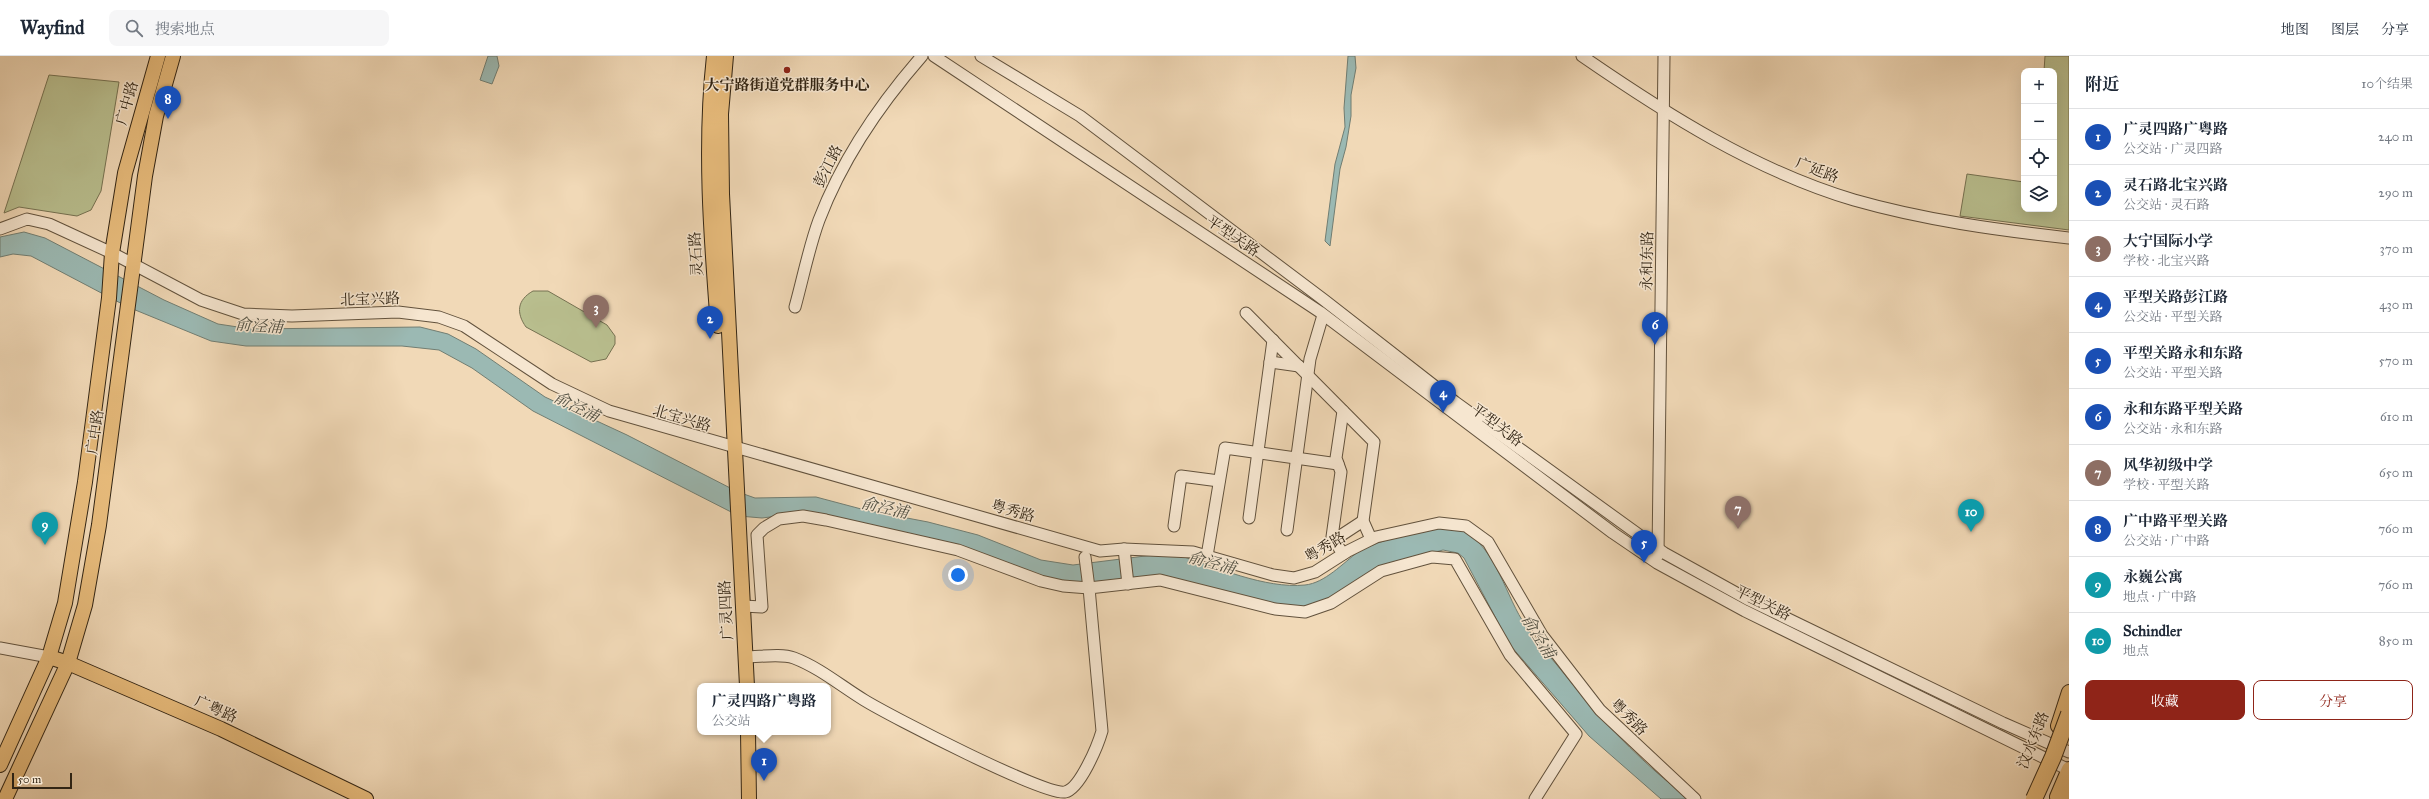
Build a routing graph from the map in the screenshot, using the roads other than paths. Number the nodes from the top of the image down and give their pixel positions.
1 (158, 56) edge
2 (173, 56) edge
3 (714, 56) edge
4 (726, 56) edge
5 (922, 56) edge
6 (934, 56) edge
7 (981, 56) edge
8 (1582, 56) edge
9 (1664, 56) edge
10 (1663, 110) junction
11 (0, 229) edge
12 (2069, 238) edge
13 (112, 253) junction
14 (132, 263) junction
15 (795, 307) dead end
16 (1246, 313) dead end
17 (1324, 315) junction
18 (1273, 340) junction
19 (1270, 362) junction
20 (1299, 366) junction
21 (1308, 375) junction
22 (1344, 411) junction
23 (734, 448) junction
24 (1259, 452) junction
25 (1297, 457) junction
26 (1338, 464) junction
27 (737, 468) joint
28 (1219, 481) junction
29 (1249, 518) dead end
30 (1363, 521) junction
31 (1174, 526) dead end
32 (1287, 530) dead end
33 (1371, 539) junction
34 (1334, 540) junction
35 (1124, 549) junction
36 (1658, 549) junction
37 (1343, 554) junction
38 (1207, 556) junction
39 (1085, 557) dead end
40 (1657, 563) junction
41 (1128, 584) junction
42 (1089, 587) junction
43 (743, 606) junction
44 (0, 648) edge
45 (49, 657) junction
46 (746, 657) junction
47 (68, 663) junction
48 (747, 683) edge
49 (2069, 692) edge
50 (2069, 714) edge
51 (2069, 731) edge
52 (748, 735) edge
53 (2061, 748) edge
54 (2050, 762) junction
55 (0, 765) edge
56 (2069, 770) edge
57 (2069, 787) edge
58 (5, 799) edge
59 (366, 799) edge
60 (749, 799) edge
61 (1535, 799) edge
62 (1695, 799) edge
63 (2026, 799) edge
64 (2034, 799) edge
65 (2041, 799) edge
66 (2056, 799) edge
67 (2063, 799) edge

1 - 13 main road, 广中路
2 - 14 main road, 广中路
3 - 23 main road, 灵石路
4 - 23 main road, 灵石路
5 - 15 street, 彭江路
6 - 17 street, 平型关路
7 - 36 street, 平型关路
8 - 10 street, 广延路
9 - 10 street, 永和东路
10 - 12 street, 广延路
10 - 36 street, 永和东路
11 - 13 street, 北宝兴路
13 - 14 street, 北宝兴路
13 - 45 main road, 广中路
14 - 23 street, 北宝兴路
14 - 47 main road, 广中路
16 - 18 street
17 - 21 street
17 - 40 street, 平型关路
18 - 19 street
18 - 20 street
19 - 20 street
19 - 24 street
20 - 21 street
21 - 22 street
21 - 25 street
22 - 26 street
22 - 30 street
23 - 27 main road, 灵石路
23 - 35 street, 粤秀路
24 - 25 street
24 - 28 street
24 - 29 street
25 - 26 street
25 - 32 street
26 - 34 street
27 - 43 main road, 广灵四路
28 - 31 street
28 - 38 street
30 - 33 street
30 - 34 street
33 - 37 street, 粤秀路
33 - 62 street, 粤秀路
34 - 37 street
35 - 38 street, 粤秀路
35 - 41 street
36 - 40 street, 永和东路
36 - 53 street, 平型关路
37 - 38 street, 粤秀路
39 - 42 street
40 - 54 street, 平型关路
41 - 42 street
41 - 61 street
42 - 43 street
42 - 46 street
43 - 46 main road, 广灵四路
44 - 45 street
45 - 47 main road, 广粤路
45 - 55 main road, 广中路
46 - 48 main road, 广灵四路
47 - 58 main road, 广中路
47 - 59 main road, 广粤路
49 - 53 main road, 汶水东路
50 - 64 highway, bridge
51 - 53 main road, 汶水东路
52 - 60 main road
53 - 54 main road, 汶水东路
54 - 56 street, 平型关路
54 - 63 main road, 汶水东路
54 - 65 main road, 汶水东路
56 - 66 main road
57 - 67 highway

